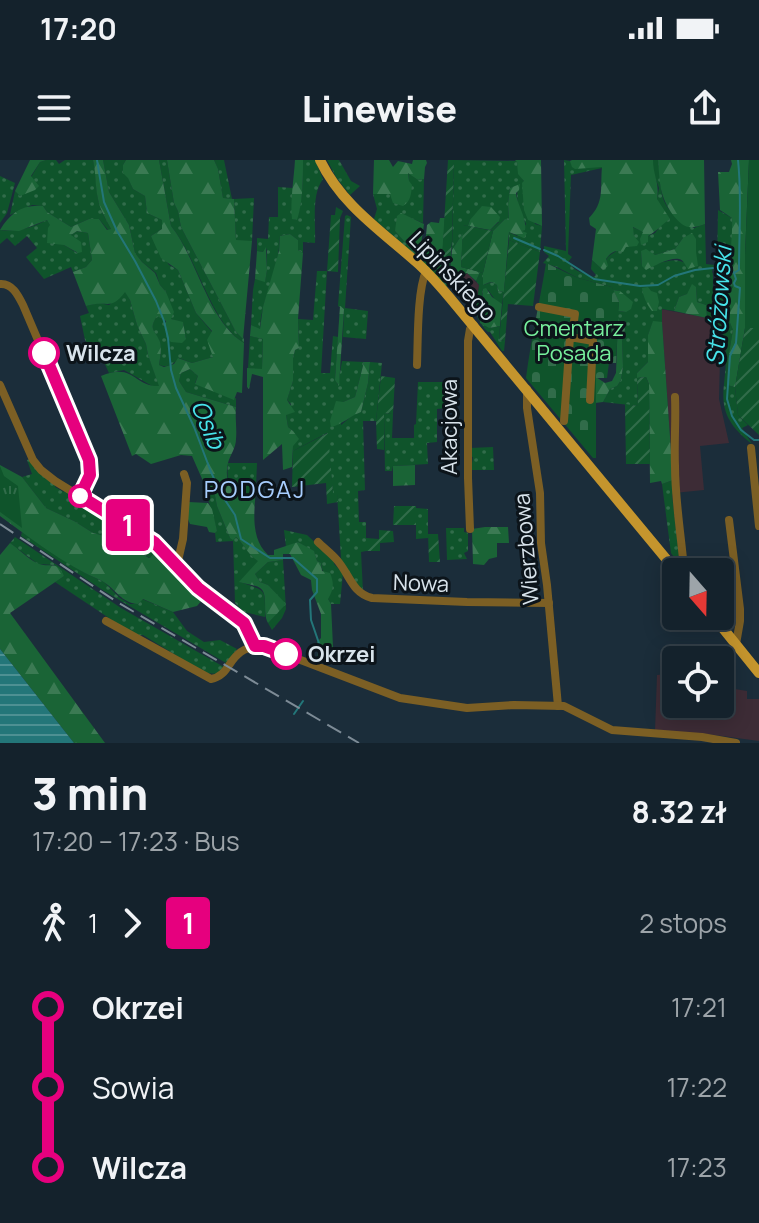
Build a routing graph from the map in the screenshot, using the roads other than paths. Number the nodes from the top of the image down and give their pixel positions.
1 (320, 160) edge
2 (426, 271) junction
3 (0, 284) edge
4 (539, 307) dead end
5 (574, 321) dead end
6 (474, 325) junction
7 (417, 365) dead end
8 (0, 385) edge
9 (527, 389) junction
10 (675, 397) dead end
11 (590, 400) dead end
12 (564, 421) dead end
13 (751, 448) dead end
14 (184, 474) dead end
15 (80, 496) junction
16 (729, 520) dead end
17 (759, 526) edge
18 (470, 529) dead end
19 (318, 542) dead end
20 (666, 558) edge
21 (683, 558) edge
22 (177, 565) junction
23 (549, 603) junction
24 (106, 621) dead end
25 (724, 630) edge
26 (736, 644) junction
27 (255, 646) junction
28 (759, 673) edge
29 (558, 706) junction
30 (736, 743) edge

1 - 2 main road, Lipińskiego
2 - 6 main road, Lipińskiego
2 - 7 street
3 - 15 street
4 - 5 street
6 - 9 main road, Lipińskiego
6 - 18 street, Akacjowa
8 - 15 street
9 - 20 main road, Lipińskiego
9 - 23 street, Wierzbowa
10 - 21 street, Lipińskiego
11 - 12 street
13 - 17 street
14 - 22 street
15 - 22 street
16 - 26 street
19 - 23 street, Nowa
22 - 27 street
23 - 29 street, Wierzbowa
24 - 27 street
25 - 26 main road
26 - 28 main road
27 - 29 street
29 - 30 street

